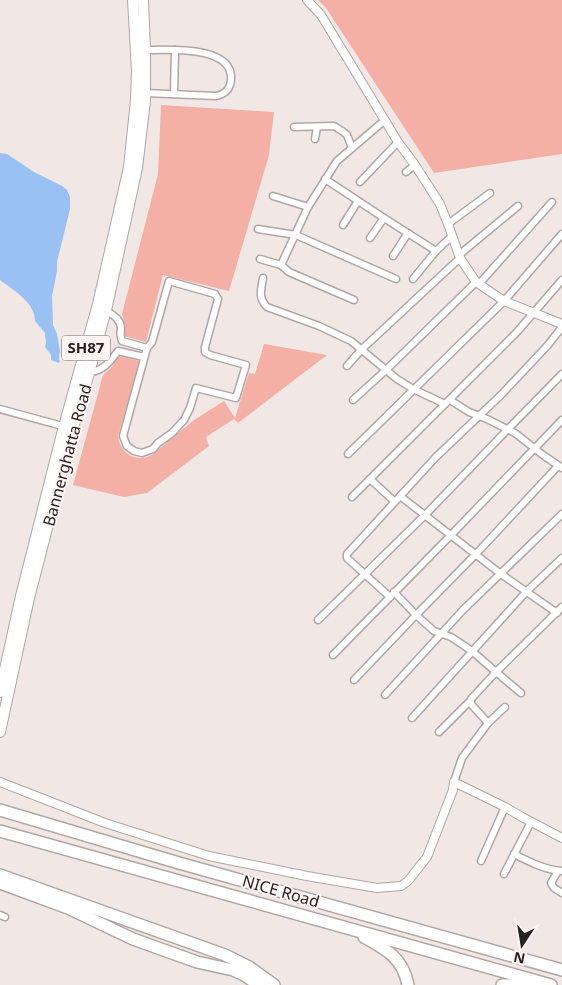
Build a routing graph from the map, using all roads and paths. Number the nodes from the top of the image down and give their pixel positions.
1 (133, 0) edge
2 (143, 0) edge
3 (307, 0) edge
4 (145, 50) junction
5 (175, 50) junction
6 (145, 93) junction
7 (174, 94) junction
8 (385, 120) junction
9 (294, 127) dead end
10 (317, 127) junction
11 (315, 139) dead end
12 (398, 142) junction
13 (352, 148) junction
14 (415, 165) junction
15 (132, 171) junction
16 (406, 172) dead end
17 (325, 179) junction
18 (360, 182) dead end
19 (490, 193) dead end
20 (273, 196) dead end
21 (358, 201) junction
22 (552, 202) dead end
23 (518, 206) dead end
24 (308, 207) junction
25 (384, 218) junction
26 (448, 224) junction
27 (343, 225) dead end
28 (258, 229) dead end
29 (408, 233) junction
30 (562, 234) edge
31 (296, 235) junction
32 (452, 236) junction
33 (370, 238) dead end
34 (436, 251) junction
35 (393, 256) dead end
36 (459, 257) junction
37 (260, 259) dead end
38 (281, 264) junction
39 (263, 278) dead end
40 (413, 279) dead end
41 (396, 280) dead end
42 (562, 280) edge
43 (478, 283) junction
44 (354, 300) dead end
45 (504, 302) junction
46 (106, 310) junction
47 (533, 314) junction
48 (562, 326) edge
49 (147, 348) junction
50 (361, 350) junction
51 (144, 357) junction
52 (347, 366) dead end
53 (386, 370) junction
54 (89, 373) junction
55 (562, 374) edge
56 (413, 389) junction
57 (353, 400) dead end
58 (447, 402) junction
59 (0, 409) edge
60 (480, 416) junction
61 (562, 420) edge
62 (68, 427) junction
63 (508, 429) junction
64 (535, 448) junction
65 (348, 454) dead end
66 (560, 467) edge
67 (370, 479) junction
68 (400, 496) junction
69 (352, 497) dead end
70 (394, 502) junction
71 (562, 514) edge
72 (425, 515) junction
73 (451, 535) junction
74 (476, 554) junction
75 (562, 558) edge
76 (501, 574) junction
77 (365, 575) junction
78 (527, 591) junction
79 (392, 595) junction
80 (562, 608) edge
81 (557, 613) junction
82 (416, 615) junction
83 (318, 620) dead end
84 (441, 633) junction
85 (472, 651) junction
86 (334, 655) dead end
87 (496, 672) junction
88 (354, 680) dead end
89 (0, 692) edge
90 (522, 693) dead end
91 (385, 695) dead end
92 (470, 701) junction
93 (505, 707) dead end
94 (412, 718) dead end
95 (488, 723) junction
96 (0, 732) edge
97 (439, 732) dead end
98 (0, 782) edge
99 (454, 782) junction
100 (505, 807) junction
101 (0, 810) edge
102 (531, 822) junction
103 (0, 831) edge
104 (562, 838) edge
105 (514, 854) junction
106 (481, 861) dead end
107 (560, 871) edge
108 (504, 874) dead end
109 (0, 875) edge
110 (0, 883) edge
111 (562, 893) edge
112 (349, 929) junction
113 (562, 970) edge
114 (259, 985) edge
115 (274, 985) edge
116 (408, 985) edge
117 (502, 985) edge
118 (526, 985) edge
119 (552, 985) edge

1 - 15 main road, Bannerghatta Road / SH87
2 - 4 main road, Bannerghatta Road / SH87
3 - 8 street
4 - 5 street
4 - 6 main road, Bannerghatta Road / SH87
5 - 7 street
5 - 7 street
6 - 7 street
6 - 15 main road, Bannerghatta Road / SH87
8 - 12 street
8 - 13 street
9 - 10 street
10 - 11 street
10 - 13 street
12 - 14 street
12 - 18 street
13 - 17 street
14 - 16 street
14 - 26 street
15 - 46 main road, Bannerghatta Road / SH87
15 - 62 main road, Bannerghatta Road / SH87
17 - 21 street
17 - 24 street
19 - 26 street
20 - 24 street
21 - 25 street
21 - 27 street
22 - 43 street
23 - 36 street
24 - 31 street
25 - 29 street
25 - 33 street
26 - 32 street
28 - 31 street
29 - 34 street
29 - 35 street
30 - 45 street
31 - 38 street
31 - 41 street
32 - 34 street
32 - 36 street
34 - 40 street
36 - 43 street
36 - 50 street
37 - 38 street
38 - 44 street
39 - 50 street
42 - 47 street
43 - 45 street
43 - 53 street
45 - 47 street
45 - 56 street
46 - 49 street
46 - 54 main road, Bannerghatta Road / SH87
47 - 48 street
47 - 58 street
48 - 60 street
49 - 51 street
49 - 51 street
50 - 52 street
50 - 53 street
51 - 54 street
53 - 56 street
53 - 57 street
54 - 62 main road, Bannerghatta Road / SH87
55 - 63 street
56 - 58 street
56 - 65 street
58 - 60 street
58 - 67 street
59 - 62 street
60 - 63 street
60 - 68 street
61 - 64 street
62 - 89 main road, Bannerghatta Road / SH87
62 - 96 main road, Bannerghatta Road / SH87
63 - 64 street
63 - 72 street
64 - 66 street
64 - 73 street
66 - 74 street
67 - 69 street
67 - 70 street
68 - 70 street
68 - 72 street
70 - 77 street
71 - 76 street
72 - 73 street
72 - 77 street
73 - 74 street
73 - 79 street
74 - 76 street
74 - 82 street
75 - 78 street
76 - 78 street
76 - 84 street
77 - 79 street
77 - 83 street
78 - 81 street
78 - 85 street
79 - 82 street
79 - 86 street
80 - 81 street
81 - 87 street
82 - 84 street
82 - 88 street
84 - 85 street
84 - 91 street
85 - 87 street
85 - 94 street
87 - 90 street
87 - 92 street
92 - 95 street
92 - 97 street
93 - 95 street
95 - 99 street
98 - 99 street
99 - 100 street
100 - 102 street
100 - 106 street
101 - 113 highway, NICE Road
102 - 104 street
102 - 105 street
103 - 112 highway, NICE Road
105 - 107 street
105 - 108 street
107 - 111 street
109 - 115 highway
110 - 114 highway
112 - 116 highway
112 - 119 highway, NICE Road
117 - 118 highway

